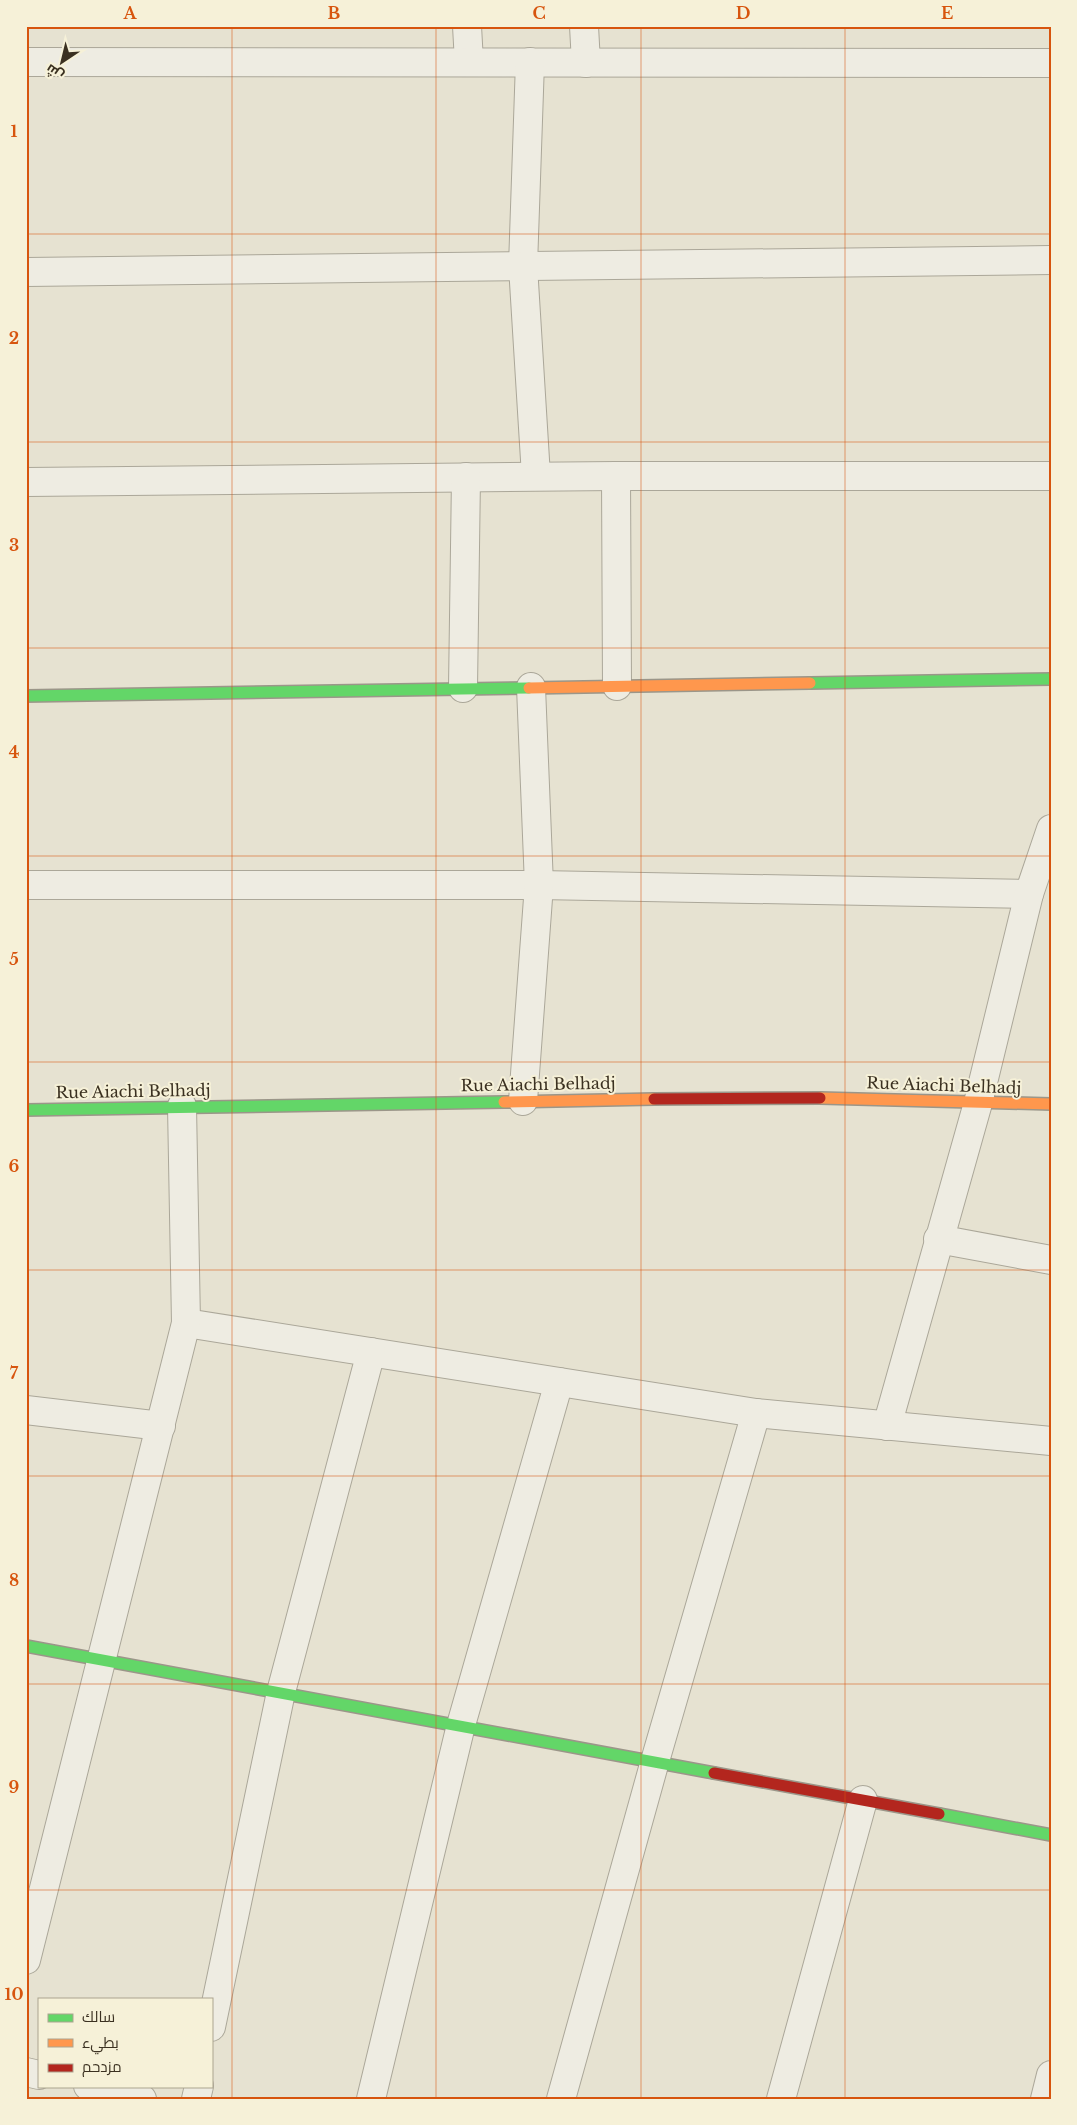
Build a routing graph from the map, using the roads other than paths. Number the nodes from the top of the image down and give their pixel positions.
1 (467, 26) edge
2 (584, 26) edge
3 (26, 62) edge
4 (470, 62) junction
5 (530, 62) junction
6 (586, 63) junction
7 (1051, 63) edge
8 (1051, 260) edge
9 (523, 266) junction
10 (26, 272) edge
11 (536, 476) junction
12 (616, 476) junction
13 (1051, 476) edge
14 (466, 477) junction
15 (26, 482) edge
16 (1051, 679) edge
17 (618, 686) junction
18 (531, 687) junction
19 (463, 688) junction
20 (26, 696) edge
21 (1051, 828) edge
22 (26, 885) edge
23 (539, 885) junction
24 (1029, 894) junction
25 (523, 1101) junction
26 (978, 1103) junction
27 (1051, 1104) edge
28 (182, 1106) junction
29 (26, 1110) edge
30 (938, 1239) junction
31 (1051, 1260) edge
32 (186, 1323) junction
33 (371, 1352) junction
34 (558, 1382) junction
35 (26, 1410) edge
36 (756, 1413) junction
37 (160, 1426) junction
38 (887, 1426) junction
39 (1051, 1441) edge
40 (26, 1646) edge
41 (102, 1658) junction
42 (281, 1692) junction
43 (460, 1725) junction
44 (655, 1761) junction
45 (863, 1800) junction
46 (1051, 1835) edge
47 (26, 1960) edge
48 (212, 2022) edge
49 (1051, 2075) edge
50 (96, 2088) edge
51 (142, 2099) edge
52 (371, 2099) edge
53 (561, 2099) edge
54 (781, 2099) edge
55 (1045, 2099) edge

1 - 4 street
2 - 6 street
3 - 4 street
4 - 5 street
5 - 6 street
5 - 9 street
6 - 7 street
8 - 9 street
9 - 10 street
9 - 11 street
11 - 12 street
11 - 14 street
12 - 13 street
12 - 17 street
14 - 15 street
14 - 19 street
16 - 17 street
17 - 18 street
18 - 19 street
18 - 23 street
19 - 20 street
21 - 24 street
22 - 23 street
23 - 24 street
23 - 25 street
24 - 26 street
25 - 26 street, Rue Aiachi Belhadj
25 - 28 street, Rue Aiachi Belhadj
26 - 27 street, Rue Aiachi Belhadj
26 - 30 street
28 - 29 street, Rue Aiachi Belhadj
28 - 32 street
30 - 31 street
30 - 38 street
32 - 33 street
32 - 37 street
33 - 34 street
33 - 42 street
34 - 36 street
34 - 43 street
35 - 37 street
36 - 38 street
36 - 44 street
37 - 41 street
38 - 39 street
40 - 41 street
41 - 42 street
41 - 47 street
42 - 43 street
42 - 48 street
43 - 44 street
43 - 52 street
44 - 45 street
44 - 53 street
45 - 46 street
45 - 54 street
49 - 55 street
50 - 51 street

